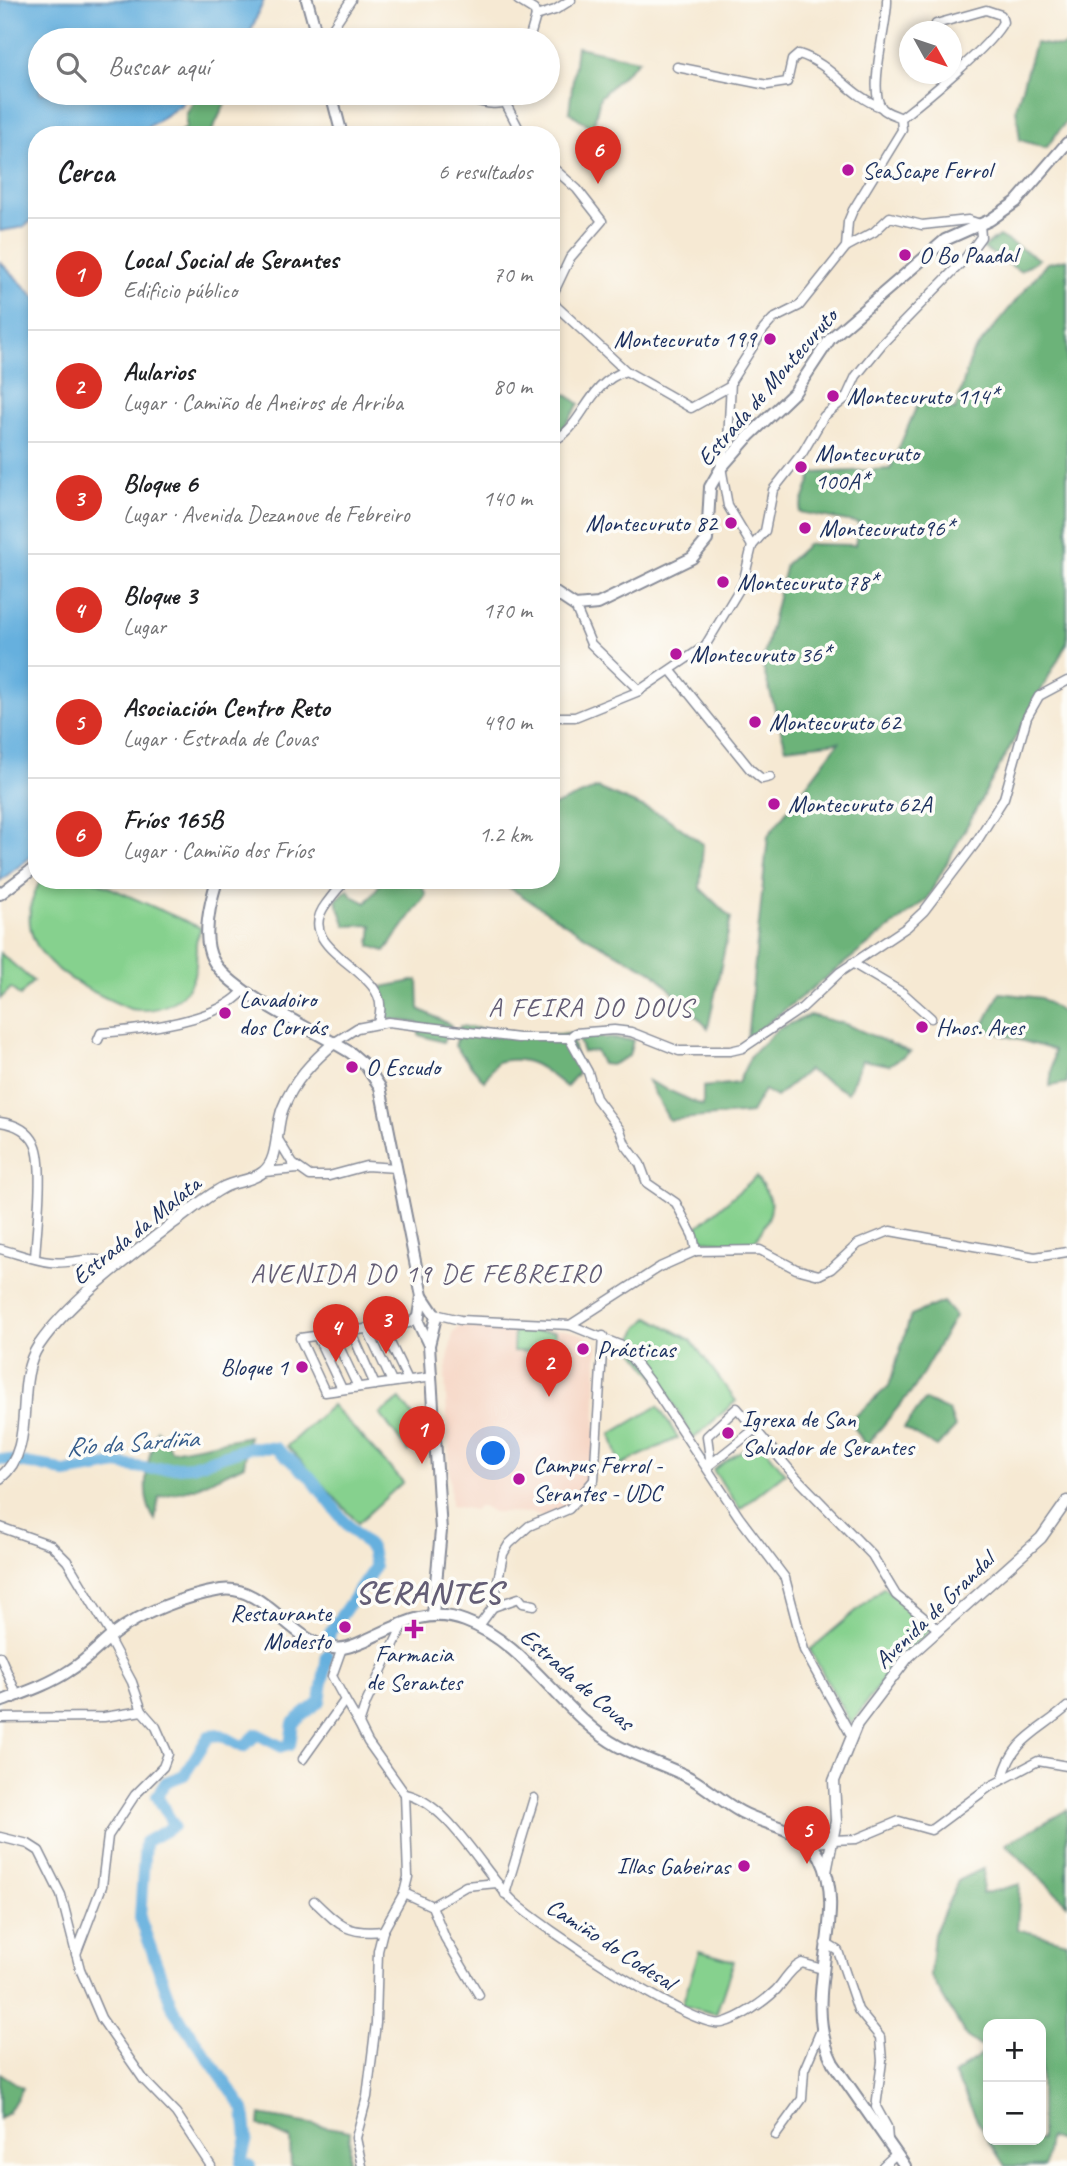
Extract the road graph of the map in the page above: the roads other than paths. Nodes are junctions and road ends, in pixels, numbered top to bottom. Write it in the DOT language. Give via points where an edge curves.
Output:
graph roads {
  1 [pos="307,0"];
  2 [pos="351,0"];
  3 [pos="518,0"];
  4 [pos="571,0"];
  5 [pos="887,0"];
  6 [pos="536,16"];
  7 [pos="947,21"];
  8 [pos="313,28"];
  9 [pos="332,28"];
  10 [pos="532,28"];
  11 [pos="962,66"];
  12 [pos="677,68"];
  13 [pos="943,84"];
  14 [pos="334,105"];
  15 [pos="507,105"];
  16 [pos="881,107"];
  17 [pos="901,118"];
  18 [pos="340,126"];
  19 [pos="517,126"];
  20 [pos="1067,143"];
  21 [pos="560,174"];
  22 [pos="980,224"];
  23 [pos="846,247"];
  24 [pos="560,279"];
  25 [pos="560,310"];
  26 [pos="626,371"];
  27 [pos="729,387"];
  28 [pos="560,438"];
  29 [pos="721,468"];
  30 [pos="752,546"];
  31 [pos="560,596"];
  32 [pos="575,606"];
  33 [pos="671,671"];
  34 [pos="1067,681"];
  35 [pos="640,691"];
  36 [pos="560,717"];
  37 [pos="770,777"];
  38 [pos="28,873"];
  39 [pos="214,889"];
  40 [pos="339,889"];
  41 [pos="0,894"];
  42 [pos="852,963"];
  43 [pos="244,990"];
  44 [pos="931,1018"];
  45 [pos="378,1023"];
  46 [pos="569,1038"];
  47 [pos="99,1040"];
  48 [pos="335,1042"];
  49 [pos="0,1122"];
  50 [pos="275,1136"];
  51 [pos="396,1168"];
  52 [pos="298,1169"];
  53 [pos="264,1172"];
  54 [pos="0,1249"];
  55 [pos="696,1251"];
  56 [pos="1067,1252"];
  57 [pos="35,1258"];
  58 [pos="117,1266"];
  59 [pos="427,1320"];
  60 [pos="570,1325"];
  61 [pos="382,1326"];
  62 [pos="367,1328"];
  63 [pos="351,1331"];
  64 [pos="332,1334"];
  65 [pos="317,1336"];
  66 [pos="603,1336"];
  67 [pos="432,1377"];
  68 [pos="408,1380"];
  69 [pos="392,1382"];
  70 [pos="375,1385"];
  71 [pos="358,1387"];
  72 [pos="342,1389"];
  73 [pos="755,1429"];
  74 [pos="707,1467"];
  75 [pos="0,1478"];
  76 [pos="1067,1501"];
  77 [pos="0,1527"];
  78 [pos="534,1605"];
  79 [pos="494,1607"];
  80 [pos="433,1614"];
  81 [pos="404,1623"];
  82 [pos="479,1626"];
  83 [pos="938,1629"];
  84 [pos="110,1637"];
  85 [pos="342,1648"];
  86 [pos="0,1656"];
  87 [pos="17,1695"];
  88 [pos="345,1700"];
  89 [pos="0,1702"];
  90 [pos="1067,1706"];
  91 [pos="142,1711"];
  92 [pos="0,1718"];
  93 [pos="359,1724"];
  94 [pos="851,1735"];
  95 [pos="303,1759"];
  96 [pos="1067,1766"];
  97 [pos="1003,1779"];
  98 [pos="405,1794"];
  99 [pos="534,1798"];
  100 [pos="0,1837"];
  101 [pos="832,1840"];
  102 [pos="815,1850"];
  103 [pos="826,1873"];
  104 [pos="497,1883"];
  105 [pos="404,1893"];
  106 [pos="506,1894"];
  107 [pos="314,1901"];
  108 [pos="432,1906"];
  109 [pos="383,1931"];
  110 [pos="825,1943"];
  111 [pos="76,1954"];
  112 [pos="822,1969"];
  113 [pos="479,1995"];
  114 [pos="821,2030"];
  115 [pos="776,2135"];
  116 [pos="889,2143"];
  117 [pos="896,2154"];
  118 [pos="211,2166"];
  119 [pos="362,2166"];
  120 [pos="883,2166"];
  121 [pos="905,2166"];
  1 -- 8 [label="main road"];
  2 -- 9 [label="street"];
  3 -- 6 [label="street"];
  4 -- 6 [label="street"];
  5 -- 16 [label="street" via="877,61"];
  6 -- 10 [label="street"];
  7 -- 11 [label="street" via="986,10 1001,15 1003,22 993,37"];
  12 -- 16 [label="street" via="766,85 787,82 792,60 799,54 831,71 864,101"];
  13 -- 17 [label="street"];
  14 -- 18 [label="main road"];
  15 -- 19 [label="street"];
  16 -- 17 [label="street"];
  17 -- 23 [label="street" via="897,141 848,222"];
  20 -- 22 [label="main road, Estrada de Montecuruto" via="1016,202"];
  21 -- 24 [label="street" via="602,221 570,258"];
  22 -- 23 [label="street" via="968,220 922,225 890,217"];
  22 -- 29 [label="main road, Estrada de Montecuruto" via="938,246 838,331 795,392"];
  22 -- 30 [label="street" via="981,237 964,260 882,344 841,404 824,416 773,490 765,531"];
  23 -- 27 [label="street" via="799,306 764,329"];
  25 -- 26 [label="street"];
  26 -- 27 [label="street" via="691,408"];
  26 -- 28 [label="street" via="596,389"];
  27 -- 29 [label="street" via="728,443"];
  29 -- 30 [label="street" via="728,506"];
  29 -- 32 [label="main road, Estrada de Montecuruto" via="710,486 707,540 692,558 612,599"];
  30 -- 33 [label="street" via="743,583 714,633 705,646"];
  31 -- 32 [label="main road"];
  32 -- 35 [label="street" via="591,644"];
  33 -- 35 [label="street"];
  33 -- 37 [label="street" via="750,768 762,779"];
  34 -- 42 [label="street" via="1039,696 1027,717 1004,798 949,879 907,927"];
  35 -- 36 [label="street" via="575,717"];
  38 -- 41 [label="main road"];
  39 -- 43 [label="main road" via="209,948 222,973"];
  40 -- 45 [label="street" via="319,912 318,929 337,956 378,994"];
  42 -- 44 [label="street" via="903,993"];
  42 -- 46 [label="street" via="802,1009 743,1048 679,1051 614,1030 575,1033"];
  43 -- 47 [label="street" via="209,1012 153,1027 101,1032"];
  43 -- 48 [label="main road"];
  45 -- 46 [label="street" via="518,1038"];
  45 -- 48 [label="street" via="357,1028"];
  46 -- 55 [label="street" via="596,1098 620,1130 647,1183 676,1203"];
  48 -- 50 [label="street" via="300,1076"];
  48 -- 51 [label="main road" via="366,1066 380,1087"];
  49 -- 57 [label="street" via="23,1130 35,1145 39,1174"];
  50 -- 52 [label="street"];
  50 -- 53 [label="street" via="274,1154"];
  51 -- 52 [label="street" via="366,1166 329,1176 310,1176"];
  51 -- 59 [label="main road"];
  52 -- 53 [label="street"];
  53 -- 58 [label="street, Estrada da Malata" via="225,1186"];
  54 -- 57 [label="street"];
  55 -- 56 [label="street" via="760,1250 819,1275 858,1244 890,1231 1035,1257"];
  55 -- 60 [label="street" via="660,1267"];
  57 -- 58 [label="street" via="51,1263 108,1261"];
  58 -- 75 [label="street, Estrada da Malata" via="34,1354 17,1457"];
  59 -- 60 [label="street"];
  59 -- 61 [label="street"];
  59 -- 67 [label="main road"];
  60 -- 66 [label="street"];
  61 -- 62 [label="street"];
  61 -- 68 [label="street"];
  62 -- 63 [label="street"];
  62 -- 69 [label="street"];
  63 -- 64 [label="street"];
  63 -- 70 [label="street"];
  64 -- 65 [label="street"];
  64 -- 71 [label="street"];
  65 -- 72 [label="street"];
  65 -- 72 [label="street" via="300,1338 325,1392"];
  66 -- 74 [label="street" via="622,1346"];
  66 -- 79 [label="street" via="594,1480 569,1509 529,1526 509,1544 503,1554"];
  67 -- 68 [label="street"];
  67 -- 80 [label="main road" via="441,1531"];
  68 -- 69 [label="street"];
  69 -- 70 [label="street"];
  70 -- 71 [label="street"];
  71 -- 72 [label="street"];
  73 -- 74 [label="street"];
  73 -- 74 [label="street" via="737,1408 707,1436"];
  73 -- 83 [label="street" via="872,1555 896,1595"];
  74 -- 94 [label="street" via="785,1578 804,1650"];
  76 -- 83 [label="street, Avenida de Grandal" via="1041,1538"];
  77 -- 84 [label="street" via="51,1545 67,1561"];
  78 -- 79 [label="street" via="519,1598"];
  79 -- 82 [label="street"];
  80 -- 81 [label="main road"];
  80 -- 82 [label="main road, Estrada de Covas"];
  81 -- 85 [label="main road"];
  81 -- 93 [label="street"];
  82 -- 102 [label="main road, Estrada de Covas" via="608,1740 691,1779 742,1813"];
  83 -- 94 [label="street, Avenida de Grandal" via="908,1657"];
  84 -- 85 [label="main road" via="181,1601 225,1590 254,1598 312,1641"];
  84 -- 87 [label="main road" via="66,1674"];
  84 -- 91 [label="street"];
  85 -- 88 [label="street" via="332,1676"];
  86 -- 87 [label="street"];
  87 -- 89 [label="main road"];
  88 -- 93 [label="street"];
  88 -- 95 [label="street"];
  90 -- 97 [label="street" via="1019,1743"];
  91 -- 92 [label="street" via="104,1717"];
  91 -- 111 [label="street" via="156,1727 168,1754 163,1767 135,1795 108,1836 102,1886"];
  93 -- 98 [label="street"];
  94 -- 101 [label="street, Avenida de Grandal" via="834,1781"];
  96 -- 97 [label="street" via="1038,1761"];
  97 -- 101 [label="street" via="931,1830 899,1821 856,1839"];
  98 -- 104 [label="street, Camiño do Codesal" via="417,1796 465,1839"];
  98 -- 105 [label="street" via="408,1877"];
  99 -- 106 [label="street"];
  100 -- 111 [label="street" via="39,1851 61,1895"];
  101 -- 102 [label="street"];
  101 -- 102 [label="street"];
  101 -- 103 [label="street, Avenida de Grandal"];
  102 -- 103 [label="main road"];
  103 -- 110 [label="main road" via="830,1897"];
  104 -- 106 [label="street, Camiño do Codesal"];
  104 -- 108 [label="street" via="466,1885"];
  105 -- 108 [label="street"];
  105 -- 109 [label="street"];
  106 -- 112 [label="street, Camiño do Codesal" via="547,1930 663,2002 715,2024 769,1996 797,1965 807,1963"];
  107 -- 109 [label="street" via="338,1925 367,1933"];
  108 -- 113 [label="street"];
  109 -- 119 [label="street" via="367,2097 356,2138"];
  110 -- 112 [label="main road"];
  110 -- 116 [label="street" via="838,1951 858,2010 880,2037 876,2107 887,2127"];
  111 -- 118 [label="street" via="102,2018 123,2052 176,2113"];
  112 -- 114 [label="main road"];
  114 -- 115 [label="street" via="804,2070 802,2099"];
  114 -- 116 [label="main road" via="833,2063"];
  116 -- 117 [label="main road"];
  117 -- 120 [label="street"];
  117 -- 121 [label="main road"];
}
